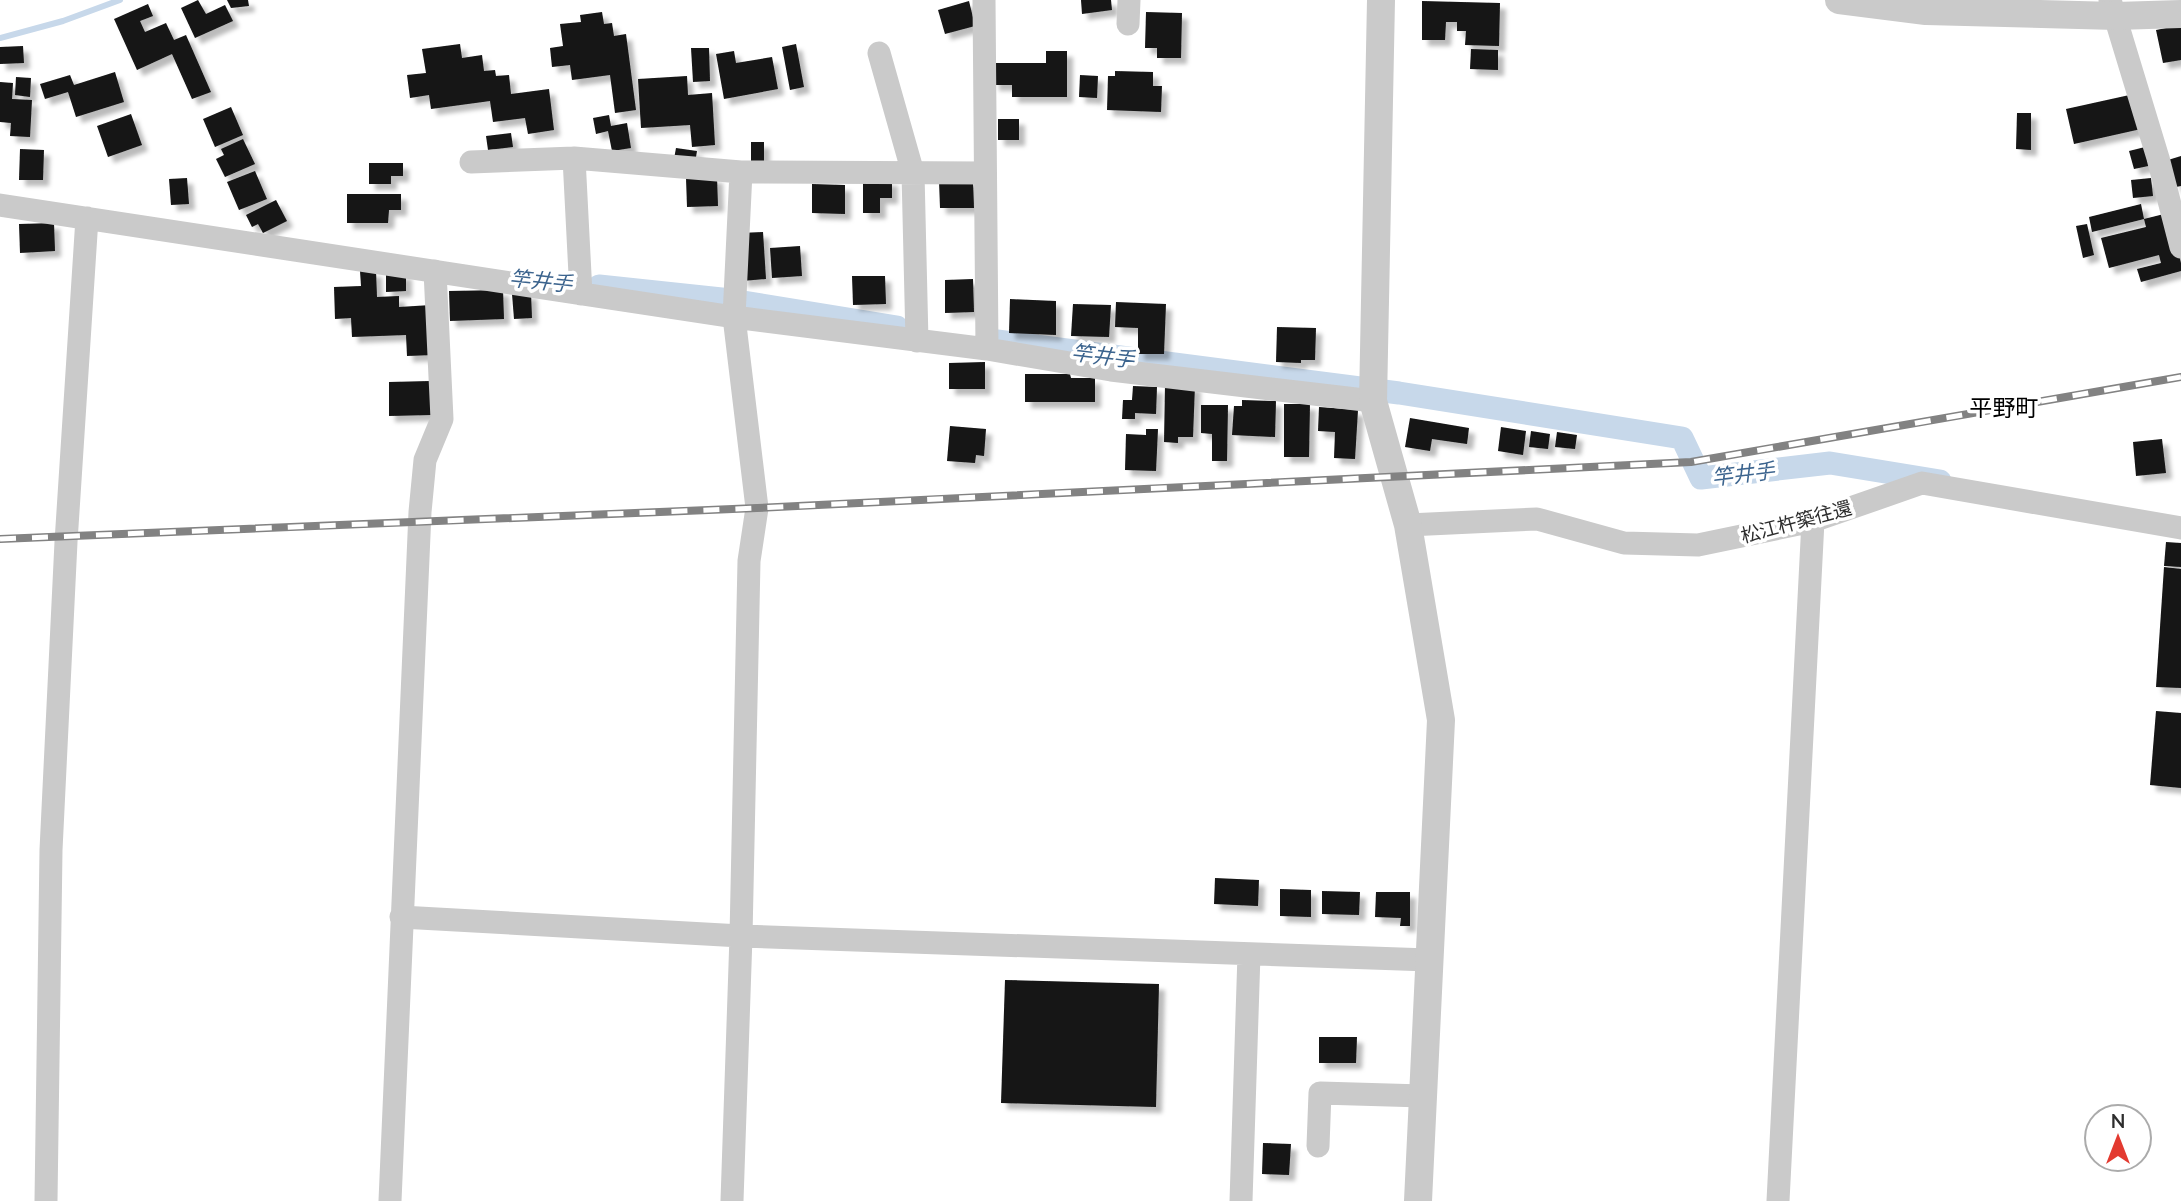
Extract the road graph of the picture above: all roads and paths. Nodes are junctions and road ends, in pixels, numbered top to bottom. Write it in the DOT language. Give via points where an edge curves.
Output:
graph roads {
  1 [pos="984,0"];
  2 [pos="1129,0"];
  3 [pos="1381,0"];
  4 [pos="1839,0"];
  5 [pos="2113,8"];
  6 [pos="2181,14"];
  7 [pos="1128,24"];
  8 [pos="879,53"];
  9 [pos="574,158"];
  10 [pos="471,162"];
  11 [pos="741,172"];
  12 [pos="913,173"];
  13 [pos="985,173"];
  14 [pos="0,205"];
  15 [pos="87,218"];
  16 [pos="2181,247"];
  17 [pos="435,271"];
  18 [pos="581,294"];
  19 [pos="734,317"];
  20 [pos="918,341"];
  21 [pos="987,349"];
  22 [pos="1373,401"];
  23 [pos="1813,521"];
  24 [pos="1408,525"];
  25 [pos="2181,528"];
  26 [pos="401,917"];
  27 [pos="741,936"];
  28 [pos="1249,954"];
  29 [pos="1429,960"];
  30 [pos="1423,1096"];
  31 [pos="1318,1146"];
  32 [pos="46,1201"];
  33 [pos="390,1201"];
  34 [pos="732,1201"];
  35 [pos="1241,1201"];
  36 [pos="1418,1201"];
  37 [pos="1778,1201"];
  1 -- 13 [label="street"];
  2 -- 7 [label="street"];
  3 -- 22 [label="street"];
  4 -- 5 [label="street" via="1926,11"];
  5 -- 6 [label="street"];
  5 -- 16 [label="street"];
  8 -- 12 [label="street"];
  9 -- 10 [label="street"];
  9 -- 11 [label="street"];
  9 -- 18 [label="street"];
  11 -- 12 [label="street"];
  11 -- 19 [label="street"];
  12 -- 13 [label="street"];
  12 -- 20 [label="street"];
  13 -- 21 [label="street"];
  14 -- 15 [label="street"];
  15 -- 17 [label="street"];
  15 -- 32 [label="street" via="52,837"];
  17 -- 18 [label="street"];
  17 -- 26 [label="street" via="442,419 425,460 420,512"];
  18 -- 19 [label="street"];
  19 -- 20 [label="street"];
  19 -- 27 [label="street" via="757,508 749,561"];
  20 -- 21 [label="street"];
  21 -- 22 [label="street" via="1111,370"];
  22 -- 24 [label="street"];
  23 -- 24 [label="street, 松江杵築往還" via="1698,545 1624,543 1537,519"];
  23 -- 25 [label="street, 松江杵築往還" via="1922,482"];
  23 -- 37 [label="street"];
  24 -- 29 [label="street" via="1441,720"];
  26 -- 27 [label="street"];
  26 -- 33 [label="street"];
  27 -- 28 [label="street"];
  27 -- 34 [label="street"];
  28 -- 29 [label="street"];
  28 -- 35 [label="street"];
  29 -- 30 [label="street"];
  30 -- 31 [label="street" via="1320,1093"];
  30 -- 36 [label="street"];
}
